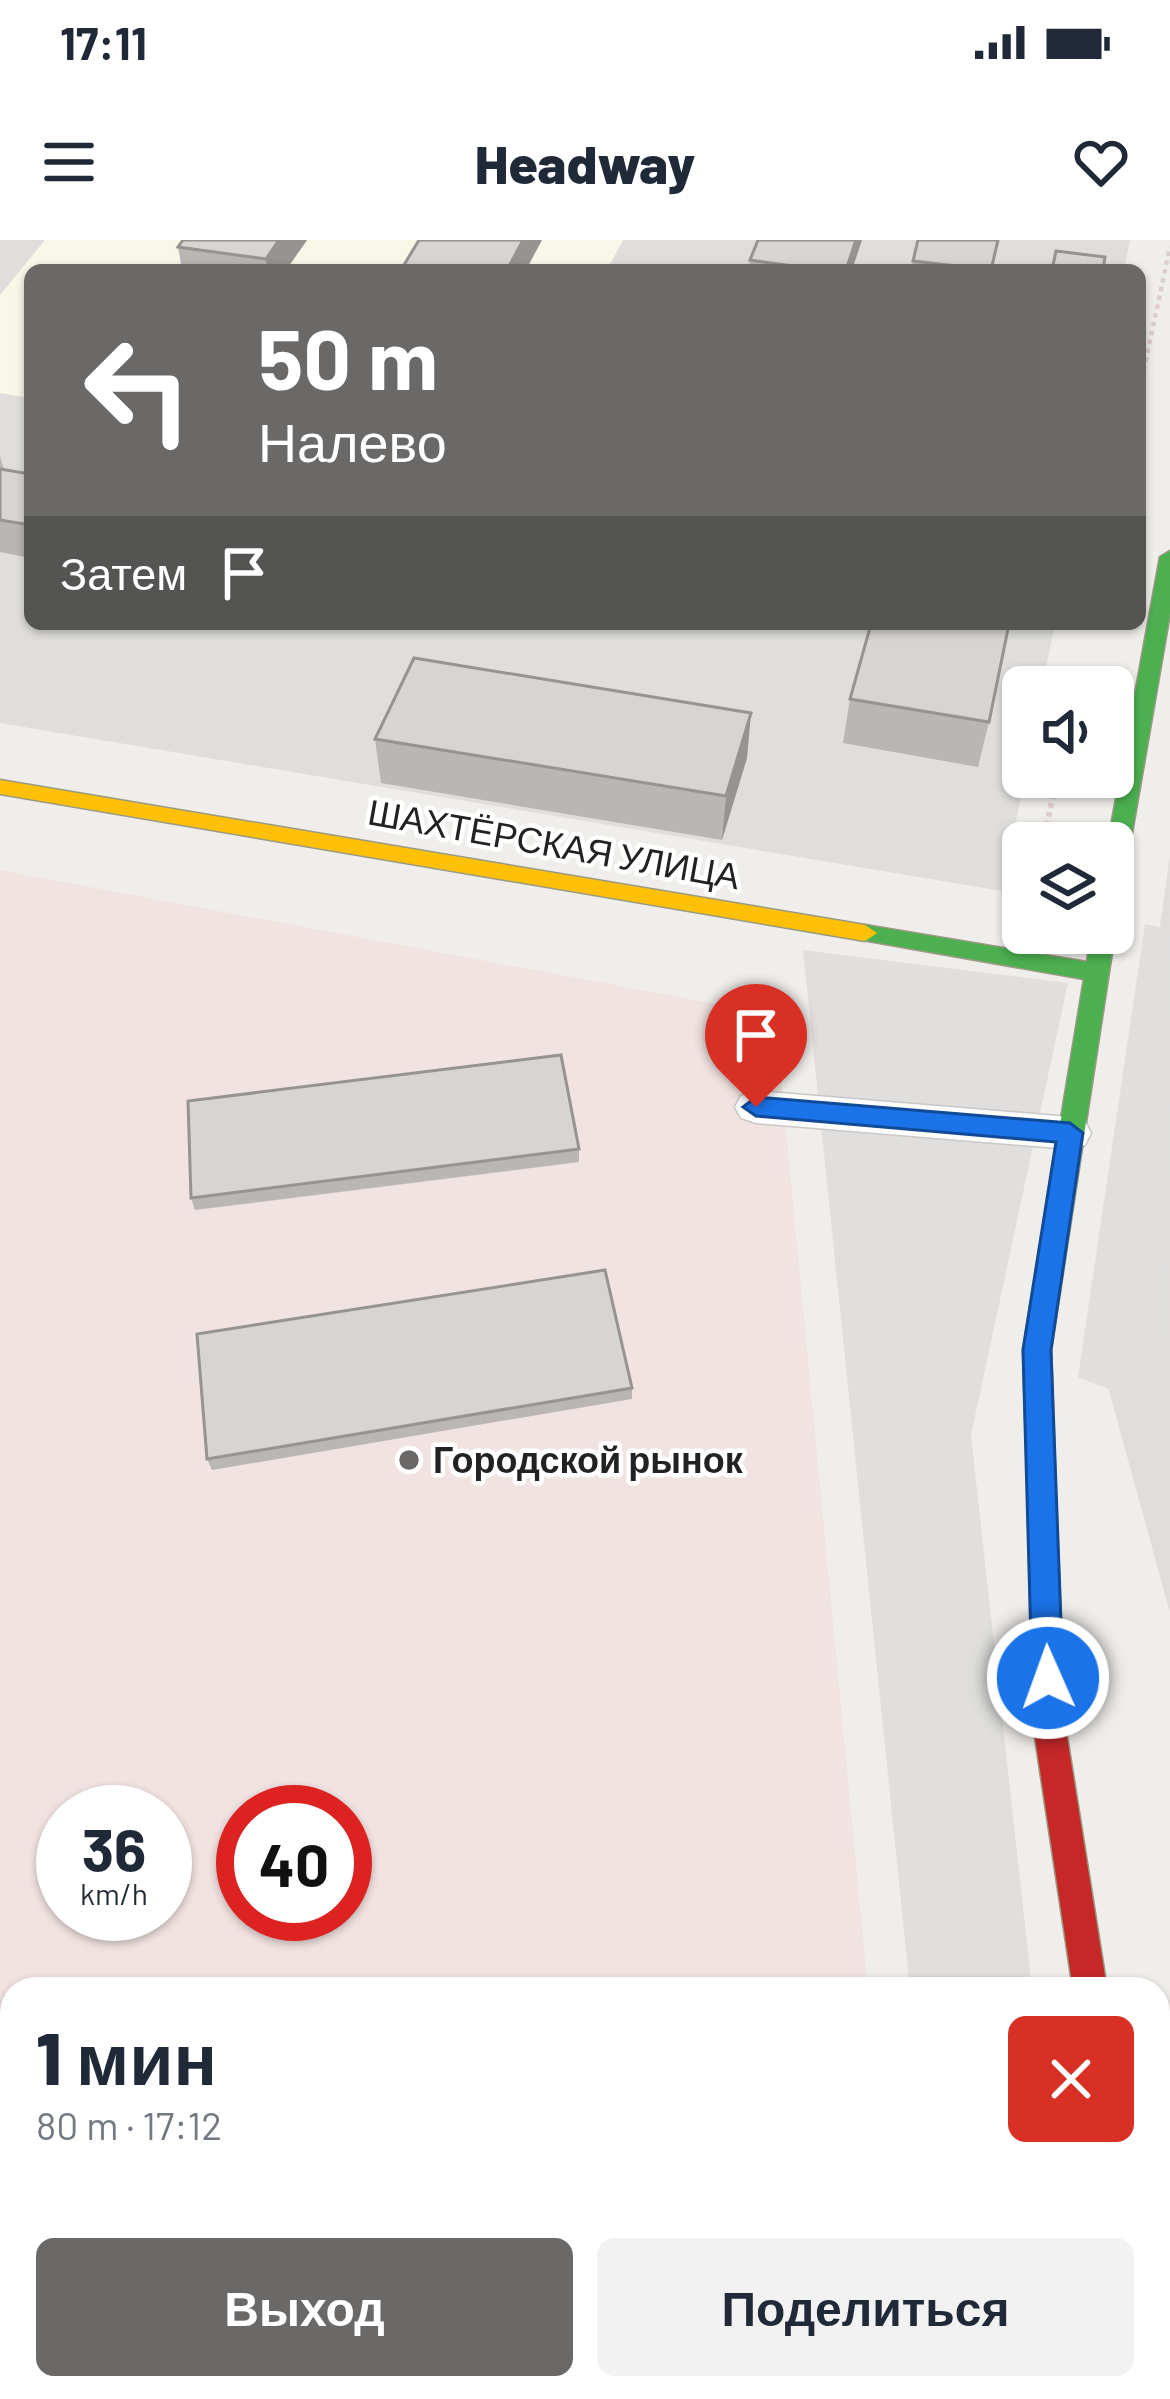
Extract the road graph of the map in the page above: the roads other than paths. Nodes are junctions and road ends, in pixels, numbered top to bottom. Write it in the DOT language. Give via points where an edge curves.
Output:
graph roads {
  1 [pos="1170,556"];
  2 [pos="0,787"];
  3 [pos="1123,822"];
  4 [pos="1099,954"];
  5 [pos="1096,972"];
  6 [pos="756,1107"];
  7 [pos="1070,1133"];
  8 [pos="1088,1977"];
  1 -- 3 [label="street"];
  2 -- 5 [label="street, ШАХТЁРСКАЯ УЛИЦА"];
  4 -- 5 [label="street"];
  5 -- 7 [label="street"];
  6 -- 7 [label="lane"];
  7 -- 8 [label="street" via="1037,1350 1049,1724"];
}
